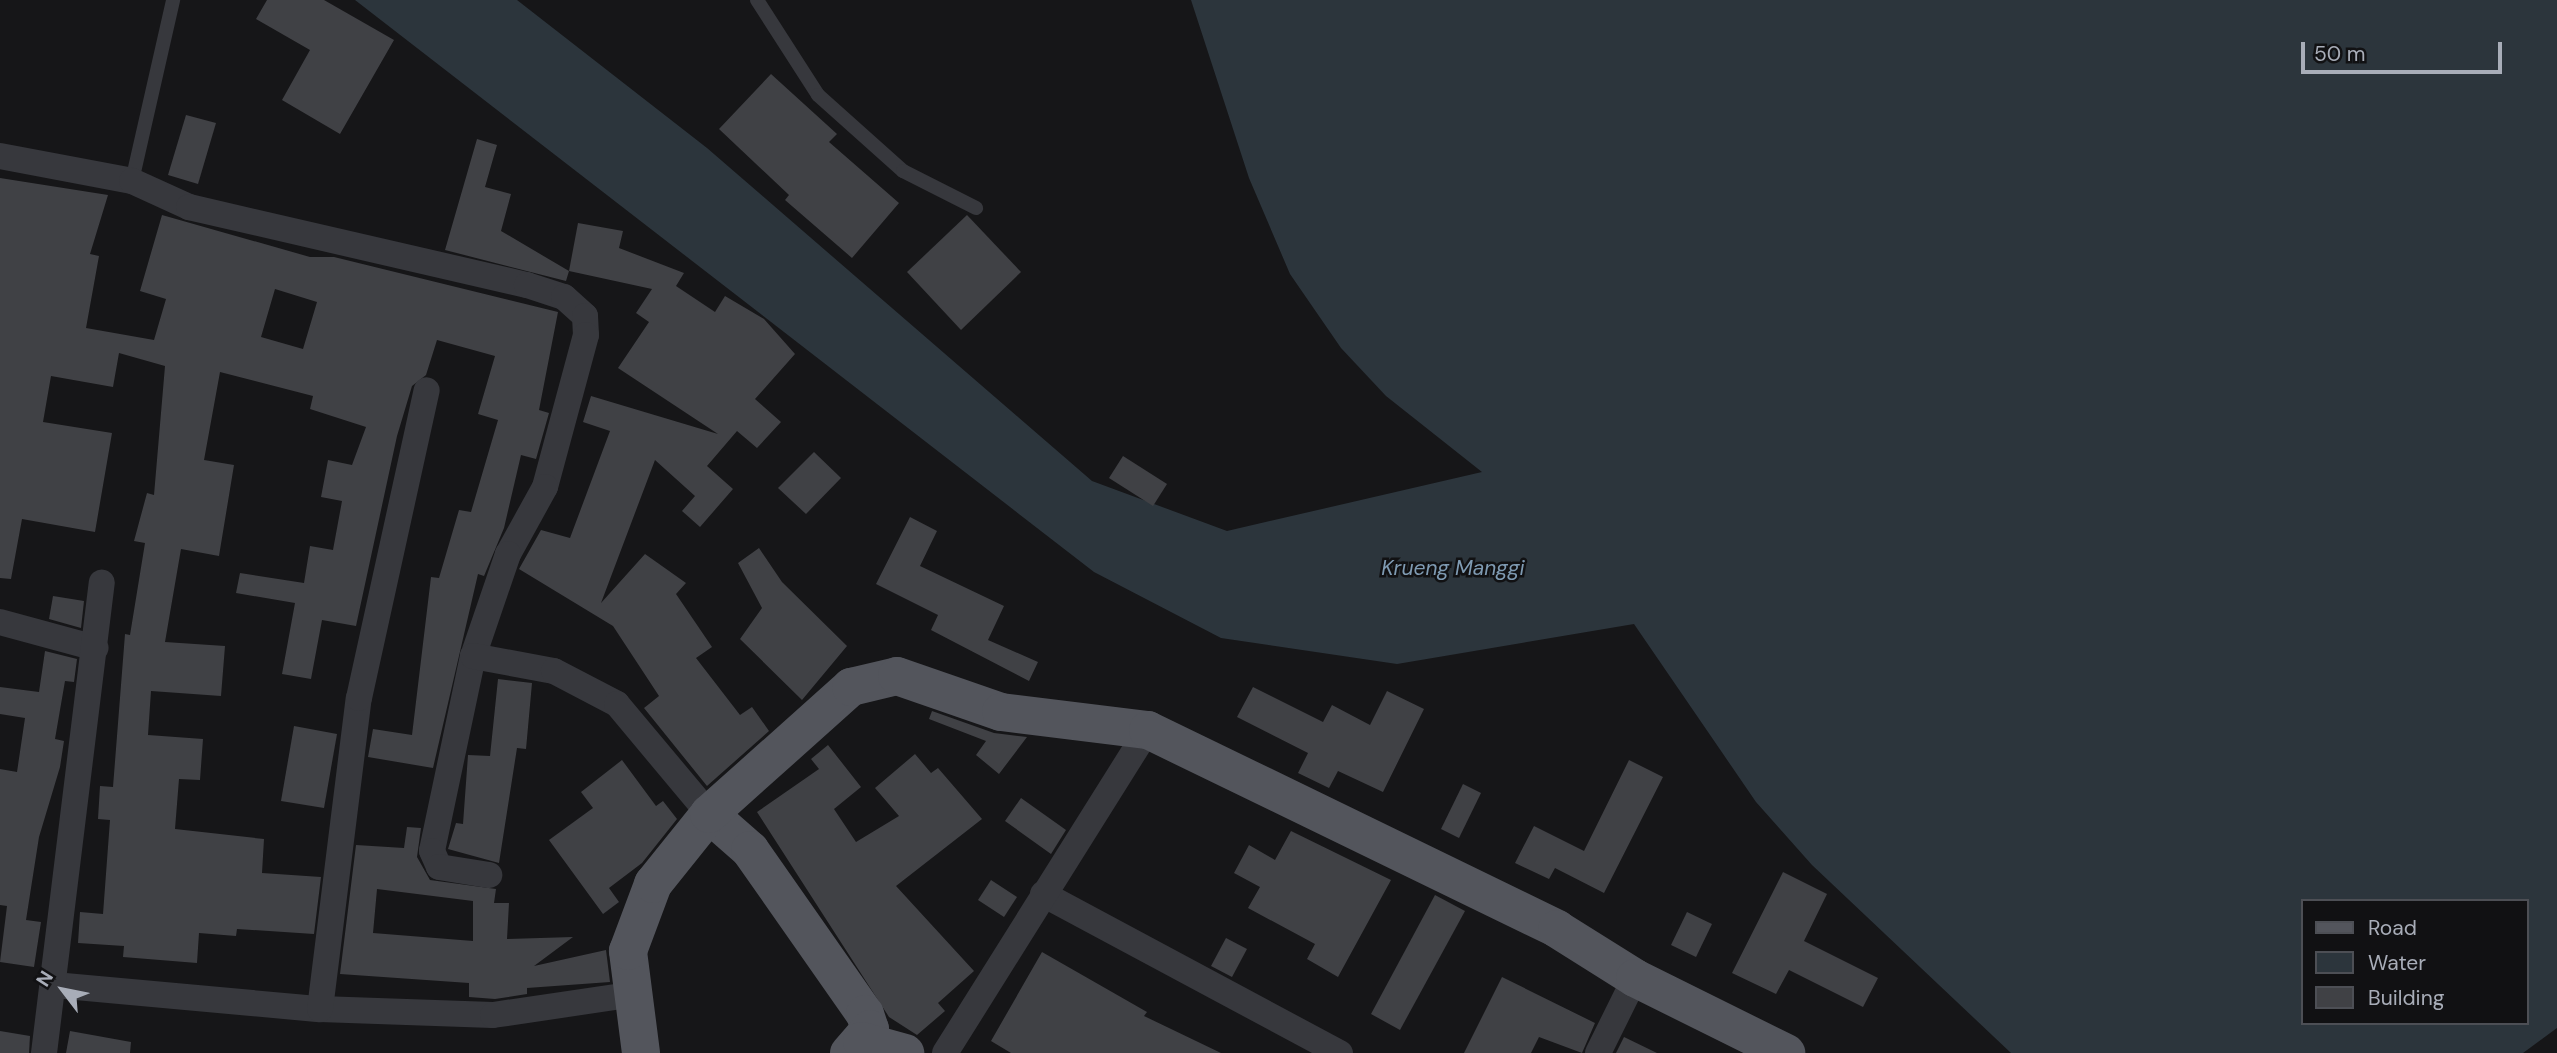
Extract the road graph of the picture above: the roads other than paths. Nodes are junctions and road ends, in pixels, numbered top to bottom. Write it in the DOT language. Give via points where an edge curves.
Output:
graph roads {
  1 [pos="173,0"];
  2 [pos="757,0"];
  3 [pos="0,156"];
  4 [pos="132,181"];
  5 [pos="976,208"];
  6 [pos="427,390"];
  7 [pos="102,583"];
  8 [pos="0,622"];
  9 [pos="96,648"];
  10 [pos="473,656"];
  11 [pos="1149,730"];
  12 [pos="709,814"];
  13 [pos="489,875"];
  14 [pos="1043,894"];
  15 [pos="1635,978"];
  16 [pos="54,985"];
  17 [pos="629,995"];
  18 [pos="320,1009"];
  19 [pos="855,1047"];
  20 [pos="44,1053"];
  21 [pos="641,1053"];
  22 [pos="905,1053"];
  23 [pos="945,1053"];
  24 [pos="1340,1053"];
  25 [pos="1598,1053"];
  26 [pos="1786,1053"];
  1 -- 4 [label="lane"];
  2 -- 5 [label="lane" via="818,95 903,171"];
  3 -- 4 [label="street"];
  4 -- 10 [label="street" via="189,207 527,285 564,297 582,311 586,335 545,487 508,554"];
  6 -- 18 [label="street" via="359,698"];
  7 -- 9 [label="street"];
  8 -- 9 [label="street"];
  9 -- 16 [label="street"];
  10 -- 12 [label="street" via="554,671 617,704"];
  10 -- 13 [label="street" via="432,860 443,869"];
  11 -- 12 [label="main road" via="1002,712 909,677 868,679 851,687"];
  11 -- 14 [label="street"];
  11 -- 15 [label="main road" via="1557,929"];
  12 -- 17 [label="main road" via="639,906 628,951"];
  12 -- 19 [label="main road" via="750,850 865,1014 870,1029"];
  14 -- 23 [label="street"];
  14 -- 24 [label="street"];
  15 -- 25 [label="street"];
  15 -- 26 [label="main road"];
  16 -- 18 [label="street"];
  16 -- 20 [label="street"];
  17 -- 18 [label="street" via="493,1015"];
  17 -- 21 [label="main road"];
  19 -- 22 [label="main road"];
}
